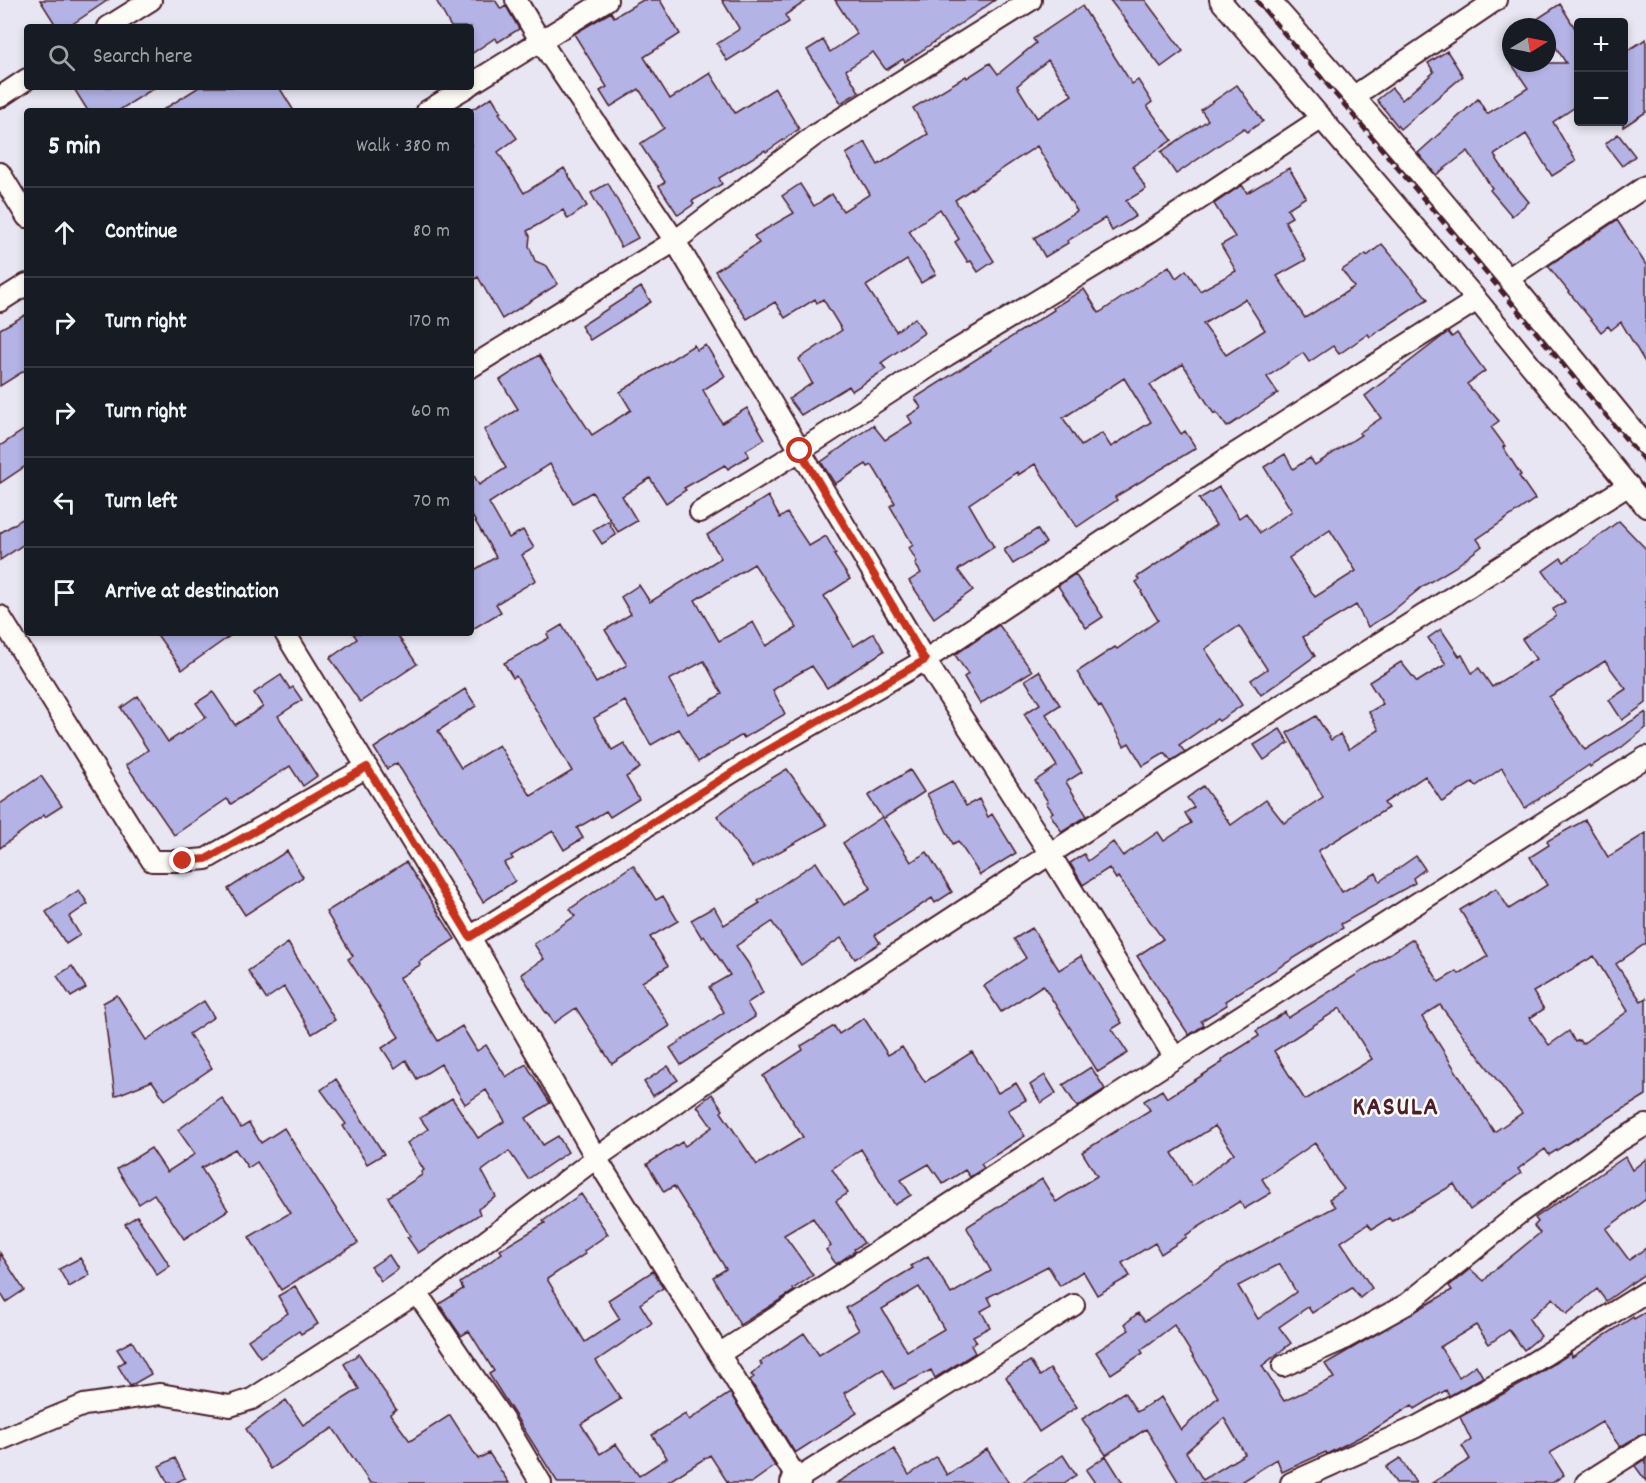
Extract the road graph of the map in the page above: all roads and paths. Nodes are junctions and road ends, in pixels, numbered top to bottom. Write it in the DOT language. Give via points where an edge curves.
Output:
graph roads {
  1 [pos="151,0"];
  2 [pos="516,0"];
  3 [pos="607,0"];
  4 [pos="1031,0"];
  5 [pos="1220,0"];
  6 [pos="1269,0"];
  7 [pos="1496,0"];
  8 [pos="113,24"];
  9 [pos="541,42"];
  10 [pos="24,81"];
  11 [pos="474,82"];
  12 [pos="461,90"];
  13 [pos="1354,96"];
  14 [pos="0,97"];
  15 [pos="432,108"];
  16 [pos="1322,118"];
  17 [pos="0,173"];
  18 [pos="1646,186"];
  19 [pos="24,212"];
  20 [pos="675,241"];
  21 [pos="1509,278"];
  22 [pos="24,286"];
  23 [pos="1477,300"];
  24 [pos="0,301"];
  25 [pos="474,365"];
  26 [pos="1646,446"];
  27 [pos="800,451"];
  28 [pos="1629,485"];
  29 [pos="1646,507"];
  30 [pos="700,512"];
  31 [pos="0,616"];
  32 [pos="287,636"];
  33 [pos="925,660"];
  34 [pos="1646,757"];
  35 [pos="367,767"];
  36 [pos="1050,854"];
  37 [pos="470,937"];
  38 [pos="1175,1058"];
  39 [pos="1646,1125"];
  40 [pos="596,1158"];
  41 [pos="1646,1292"];
  42 [pos="417,1293"];
  43 [pos="1074,1305"];
  44 [pos="719,1354"];
  45 [pos="1284,1366"];
  46 [pos="0,1440"];
  47 [pos="1646,1445"];
  48 [pos="796,1481"];
  49 [pos="541,1483"];
  50 [pos="1291,1483"];
  51 [pos="1586,1483"];
  1 -- 8 [label="street"];
  2 -- 9 [label="street"];
  3 -- 9 [label="street"];
  4 -- 20 [label="street" via="815,135"];
  5 -- 16 [label="street"];
  6 -- 13 [label="street"];
  7 -- 13 [label="street"];
  9 -- 11 [label="street"];
  9 -- 20 [label="street"];
  10 -- 14 [label="street"];
  12 -- 15 [label="street"];
  13 -- 21 [label="street"];
  16 -- 23 [label="street"];
  16 -- 27 [label="street" via="1139,239 946,356"];
  17 -- 19 [label="street"];
  18 -- 21 [label="street"];
  20 -- 25 [label="street"];
  20 -- 27 [label="street"];
  21 -- 26 [label="street"];
  22 -- 24 [label="street"];
  23 -- 28 [label="street"];
  23 -- 33 [label="street" via="1225,460"];
  27 -- 30 [label="street"];
  27 -- 33 [label="street"];
  28 -- 29 [label="street"];
  28 -- 36 [label="street"];
  31 -- 35 [label="street" via="152,861 206,859"];
  32 -- 35 [label="street"];
  33 -- 36 [label="street"];
  33 -- 37 [label="street" via="763,753"];
  34 -- 38 [label="street"];
  35 -- 37 [label="street"];
  36 -- 38 [label="street"];
  36 -- 40 [label="street" via="785,1027"];
  37 -- 40 [label="street"];
  38 -- 44 [label="street"];
  39 -- 45 [label="street" via="1521,1212 1407,1304"];
  40 -- 42 [label="street"];
  40 -- 44 [label="street"];
  41 -- 50 [label="street" via="1521,1370 1416,1426"];
  42 -- 46 [label="street" via="252,1399 230,1406 160,1394 84,1405"];
  42 -- 49 [label="street"];
  43 -- 48 [label="street"];
  44 -- 48 [label="street"];
  47 -- 51 [label="street"];
}
